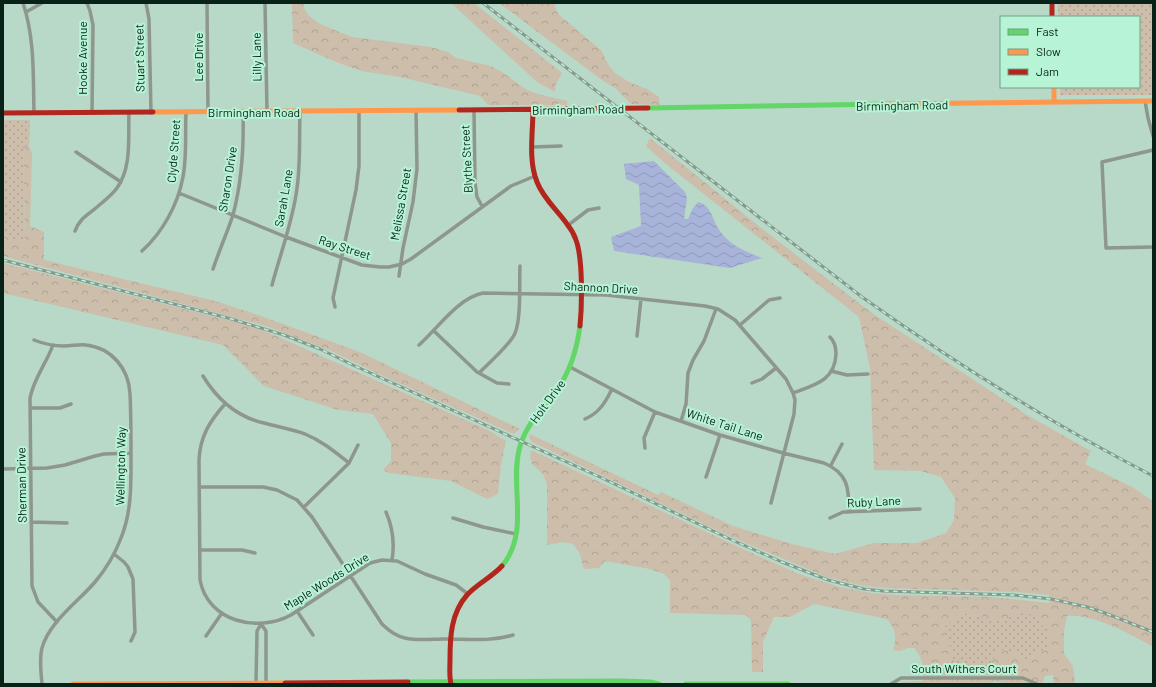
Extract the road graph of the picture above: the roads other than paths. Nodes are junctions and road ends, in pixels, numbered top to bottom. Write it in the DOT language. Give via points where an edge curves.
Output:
graph roads {
  1 [pos="23,3"];
  2 [pos="42,3"];
  3 [pos="88,3"];
  4 [pos="146,3"];
  5 [pos="207,3"];
  6 [pos="265,3"];
  7 [pos="1052,3"];
  8 [pos="26,12"];
  9 [pos="1052,16"];
  10 [pos="1054,88"];
  11 [pos="1145,101"];
  12 [pos="1153,101"];
  13 [pos="1054,102"];
  14 [pos="533,109"];
  15 [pos="416,110"];
  16 [pos="474,110"];
  17 [pos="359,111"];
  18 [pos="208,112"];
  19 [pos="243,112"];
  20 [pos="267,112"];
  21 [pos="300,112"];
  22 [pos="3,113"];
  23 [pos="34,113"];
  24 [pos="128,113"];
  25 [pos="151,113"];
  26 [pos="186,113"];
  27 [pos="92,114"];
  28 [pos="1153,136"];
  29 [pos="561,146"];
  30 [pos="533,147"];
  31 [pos="1153,150"];
  32 [pos="76,152"];
  33 [pos="535,176"];
  34 [pos="121,182"];
  35 [pos="179,194"];
  36 [pos="482,206"];
  37 [pos="599,208"];
  38 [pos="232,215"];
  39 [pos="567,226"];
  40 [pos="75,231"];
  41 [pos="286,237"];
  42 [pos="1153,247"];
  43 [pos="142,251"];
  44 [pos="342,258"];
  45 [pos="402,264"];
  46 [pos="520,266"];
  47 [pos="213,269"];
  48 [pos="399,276"];
  49 [pos="272,285"];
  50 [pos="519,294"];
  51 [pos="580,294"];
  52 [pos="780,298"];
  53 [pos="641,299"];
  54 [pos="335,307"];
  55 [pos="716,309"];
  56 [pos="740,325"];
  57 [pos="434,331"];
  58 [pos="637,336"];
  59 [pos="830,337"];
  60 [pos="34,340"];
  61 [pos="53,345"];
  62 [pos="419,345"];
  63 [pos="570,367"];
  64 [pos="776,368"];
  65 [pos="831,371"];
  66 [pos="479,373"];
  67 [pos="868,374"];
  68 [pos="203,376"];
  69 [pos="752,383"];
  70 [pos="509,384"];
  71 [pos="612,389"];
  72 [pos="793,393"];
  73 [pos="71,404"];
  74 [pos="225,404"];
  75 [pos="30,408"];
  76 [pos="655,412"];
  77 [pos="585,419"];
  78 [pos="681,421"];
  79 [pos="720,435"];
  80 [pos="842,444"];
  81 [pos="358,445"];
  82 [pos="645,448"];
  83 [pos="131,453"];
  84 [pos="783,453"];
  85 [pos="349,463"];
  86 [pos="831,466"];
  87 [pos="3,469"];
  88 [pos="31,469"];
  89 [pos="706,477"];
  90 [pos="199,487"];
  91 [pos="771,503"];
  92 [pos="304,507"];
  93 [pos="920,509"];
  94 [pos="386,512"];
  95 [pos="849,512"];
  96 [pos="453,518"];
  97 [pos="830,518"];
  98 [pos="32,522"];
  99 [pos="67,523"];
  100 [pos="516,534"];
  101 [pos="200,550"];
  102 [pos="255,553"];
  103 [pos="114,554"];
  104 [pos="392,560"];
  105 [pos="351,576"];
  106 [pos="468,594"];
  107 [pos="297,611"];
  108 [pos="222,612"];
  109 [pos="57,622"];
  110 [pos="261,624"];
  111 [pos="313,635"];
  112 [pos="513,635"];
  113 [pos="206,636"];
  114 [pos="450,639"];
  115 [pos="131,641"];
  116 [pos="257,683"];
  117 [pos="266,683"];
  118 [pos="554,683"];
  119 [pos="42,684"];
  120 [pos="73,684"];
  121 [pos="450,684"];
  122 [pos="659,684"];
  123 [pos="686,684"];
  124 [pos="735,684"];
  125 [pos="743,684"];
  126 [pos="788,684"];
  127 [pos="891,684"];
  128 [pos="1038,684"];
  1 -- 8 [label="street"];
  2 -- 8 [label="street"];
  3 -- 27 [label="street, Hooke Avenue" via="93,25"];
  4 -- 25 [label="street, Stuart Street" via="149,19"];
  5 -- 18 [label="street, Lee Drive"];
  6 -- 20 [label="street, Lilly Lane"];
  7 -- 9 [label="street"];
  8 -- 23 [label="street" via="33,50"];
  10 -- 13 [label="street"];
  11 -- 12 [label="street, Birmingham Road"];
  11 -- 13 [label="street, Birmingham Road"];
  11 -- 28 [label="street"];
  13 -- 14 [label="street, Birmingham Road"];
  14 -- 16 [label="street, Birmingham Road"];
  14 -- 30 [label="street, Holt Drive"];
  15 -- 16 [label="street, Birmingham Road"];
  15 -- 17 [label="street, Birmingham Road"];
  15 -- 45 [label="street, Melissa Street" via="417,169"];
  16 -- 36 [label="street, Blythe Street" via="474,183"];
  17 -- 21 [label="street, Birmingham Road"];
  17 -- 44 [label="street" via="359,166"];
  18 -- 19 [label="street, Birmingham Road"];
  18 -- 26 [label="street, Birmingham Road"];
  19 -- 20 [label="street, Birmingham Road"];
  19 -- 38 [label="street, Sharon Drive" via="240,180"];
  20 -- 21 [label="street, Birmingham Road"];
  21 -- 41 [label="street, Sarah Lane" via="298,179"];
  22 -- 23 [label="street, Birmingham Road"];
  23 -- 27 [label="street, Birmingham Road"];
  24 -- 25 [label="street, Birmingham Road"];
  24 -- 27 [label="street, Birmingham Road"];
  24 -- 34 [label="street" via="127,162"];
  25 -- 26 [label="street, Birmingham Road"];
  26 -- 35 [label="street, Clyde Street" via="184,169"];
  29 -- 30 [label="street"];
  30 -- 33 [label="street, Holt Drive"];
  31 -- 42 [label="street" via="1102,162 1106,248"];
  32 -- 34 [label="street"];
  33 -- 36 [label="street, Ray Street" via="511,186"];
  33 -- 39 [label="street, Holt Drive" via="544,195"];
  34 -- 40 [label="street" via="111,196 79,221"];
  35 -- 38 [label="street, Ray Street"];
  35 -- 43 [label="street, Clyde Street" via="160,232"];
  36 -- 45 [label="street, Ray Street"];
  37 -- 39 [label="street" via="588,210"];
  38 -- 41 [label="street, Ray Street"];
  38 -- 47 [label="street, Sharon Drive"];
  39 -- 51 [label="street, Holt Drive" via="576,239 580,257"];
  41 -- 44 [label="street, Ray Street"];
  41 -- 49 [label="street, Sarah Lane"];
  44 -- 45 [label="street, Ray Street" via="380,268"];
  44 -- 54 [label="street" via="333,298"];
  45 -- 48 [label="street, Melissa Street"];
  46 -- 50 [label="street"];
  50 -- 51 [label="street, Shannon Drive"];
  50 -- 57 [label="street, Shannon Drive" via="475,295 459,305"];
  50 -- 66 [label="street" via="516,332"];
  51 -- 53 [label="street, Shannon Drive"];
  51 -- 63 [label="street, Holt Drive" via="578,339"];
  52 -- 56 [label="street" via="769,300"];
  53 -- 55 [label="street, Shannon Drive"];
  53 -- 58 [label="street"];
  55 -- 56 [label="street, Shannon Drive"];
  55 -- 78 [label="street" via="688,373 686,404"];
  56 -- 64 [label="street, Shannon Drive"];
  57 -- 62 [label="street, Shannon Drive"];
  57 -- 66 [label="street"];
  59 -- 65 [label="street" via="836,347 835,364"];
  60 -- 61 [label="street, Wellington Way"];
  61 -- 75 [label="street, Sherman Drive" via="34,384"];
  61 -- 83 [label="street, Wellington Way" via="93,346 105,351 120,364 130,387"];
  63 -- 71 [label="street, White Tail Lane"];
  63 -- 100 [label="street, Holt Drive" via="558,388 532,419 522,442 517,464"];
  64 -- 69 [label="street"];
  64 -- 72 [label="street, Shannon Drive" via="786,379"];
  65 -- 67 [label="street" via="847,376"];
  65 -- 72 [label="street" via="819,383"];
  66 -- 70 [label="street" via="497,383"];
  68 -- 74 [label="street"];
  71 -- 76 [label="street, White Tail Lane"];
  71 -- 77 [label="street" via="601,408"];
  72 -- 84 [label="street, Shannon Drive" via="794,414"];
  73 -- 75 [label="street" via="60,408"];
  74 -- 85 [label="street" via="252,420 295,430 311,437"];
  74 -- 90 [label="street, Maple Woods Drive" via="210,422 203,437 199,452"];
  75 -- 88 [label="street, Sherman Drive"];
  76 -- 78 [label="street, White Tail Lane"];
  76 -- 82 [label="street" via="644,438"];
  78 -- 79 [label="street, White Tail Lane"];
  79 -- 84 [label="street, White Tail Lane"];
  79 -- 89 [label="street"];
  80 -- 86 [label="street"];
  81 -- 85 [label="street"];
  83 -- 88 [label="street" via="104,454 57,467"];
  83 -- 103 [label="street, Wellington Way" via="129,510"];
  84 -- 86 [label="street, White Tail Lane"];
  84 -- 91 [label="street, Shannon Drive"];
  85 -- 92 [label="street"];
  86 -- 95 [label="street, White Tail Lane" via="841,474 847,485"];
  87 -- 88 [label="street"];
  88 -- 98 [label="street, Sherman Drive"];
  90 -- 92 [label="street" via="270,488 291,496"];
  90 -- 101 [label="street, Maple Woods Drive"];
  92 -- 105 [label="street"];
  93 -- 95 [label="street, Ruby Lane"];
  94 -- 104 [label="street" via="394,539"];
  95 -- 97 [label="street, Ruby Lane"];
  96 -- 100 [label="street"];
  98 -- 99 [label="street"];
  98 -- 109 [label="street, Sherman Drive" via="33,592 38,602"];
  100 -- 106 [label="street, Holt Drive" via="512,549 504,563 492,576"];
  101 -- 102 [label="street" via="242,550"];
  101 -- 108 [label="street, Maple Woods Drive" via="200,580 212,604"];
  103 -- 109 [label="street, Wellington Way" via="95,582"];
  103 -- 115 [label="street" via="128,567 133,579 135,632"];
  104 -- 105 [label="street, Maple Woods Drive" via="376,561"];
  104 -- 106 [label="street" via="456,585"];
  105 -- 107 [label="street, Maple Woods Drive"];
  105 -- 114 [label="street" via="382,624 393,633 412,639"];
  106 -- 114 [label="street, Holt Drive" via="455,614"];
  107 -- 110 [label="street, Maple Woods Drive" via="277,621"];
  107 -- 111 [label="street"];
  108 -- 110 [label="street, Maple Woods Drive" via="236,620"];
  108 -- 113 [label="street"];
  109 -- 119 [label="street, Wellington Way" via="42,648"];
  110 -- 116 [label="street" via="257,631"];
  110 -- 117 [label="street" via="266,631"];
  112 -- 114 [label="street" via="487,640"];
  114 -- 121 [label="street, Holt Drive"];
  116 -- 117 [label="street"];
  116 -- 120 [label="street"];
  117 -- 121 [label="street"];
  118 -- 121 [label="street"];
  118 -- 122 [label="street"];
  123 -- 124 [label="street"];
  124 -- 125 [label="street"];
  125 -- 126 [label="street"];
  127 -- 128 [label="street, South Withers Court" via="901,678 1024,678"];
}
